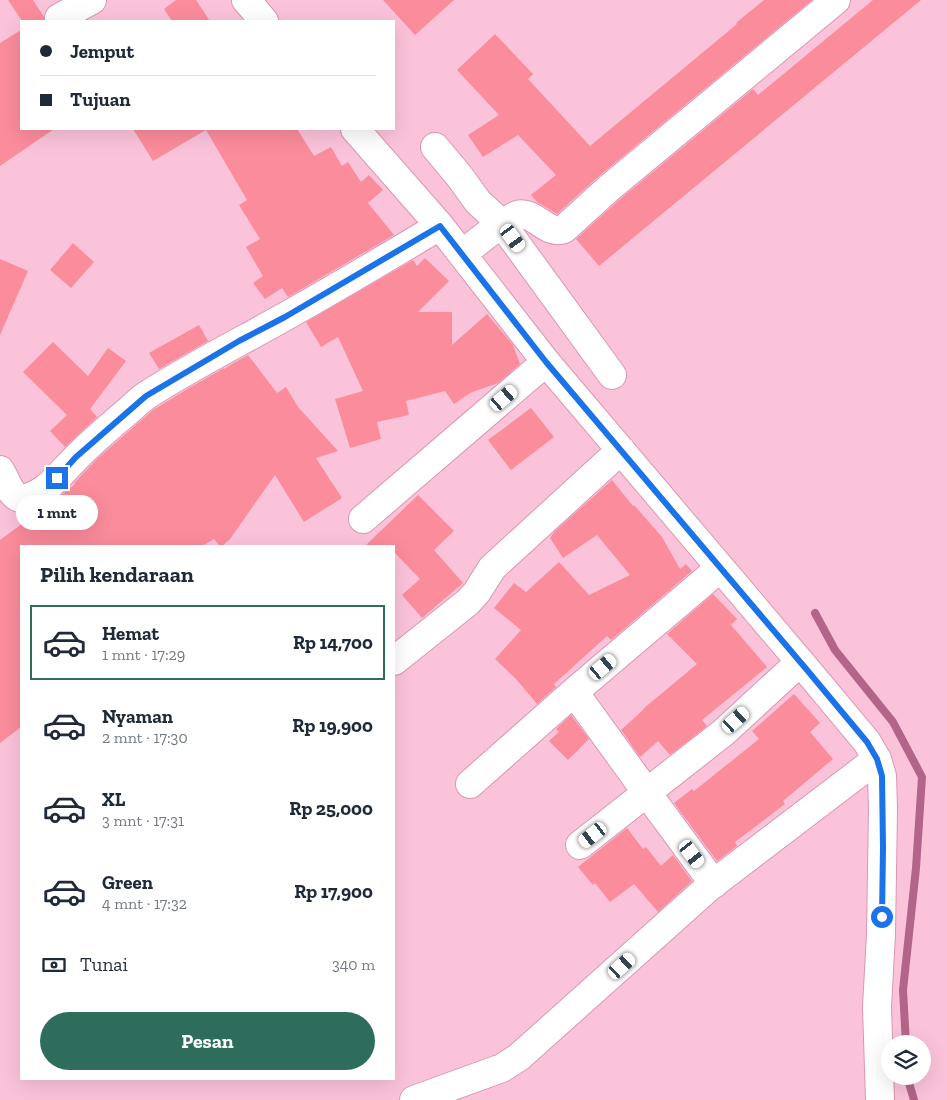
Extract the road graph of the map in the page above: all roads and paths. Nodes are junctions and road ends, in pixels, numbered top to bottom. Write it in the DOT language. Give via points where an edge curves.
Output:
graph roads {
  1 [pos="92,0"];
  2 [pos="246,0"];
  3 [pos="836,0"];
  4 [pos="59,18"];
  5 [pos="263,20"];
  6 [pos="356,130"];
  7 [pos="435,147"];
  8 [pos="440,226"];
  9 [pos="484,237"];
  10 [pos="546,362"];
  11 [pos="612,375"];
  12 [pos="621,450"];
  13 [pos="0,470"];
  14 [pos="363,520"];
  15 [pos="720,568"];
  16 [pos="395,660"];
  17 [pos="800,662"];
  18 [pos="574,692"];
  19 [pos="877,759"];
  20 [pos="470,784"];
  21 [pos="647,793"];
  22 [pos="580,845"];
  23 [pos="714,884"];
  24 [pos="414,1100"];
  25 [pos="880,1100"];
  1 -- 4 [label="street"];
  2 -- 5 [label="street"];
  3 -- 9 [label="street" via="564,229 556,231 531,217 517,215"];
  6 -- 8 [label="street"];
  7 -- 9 [label="street" via="478,202"];
  8 -- 9 [label="street"];
  8 -- 13 [label="street" via="146,396 76,457 43,491 30,497 16,496"];
  9 -- 10 [label="street"];
  9 -- 11 [label="street"];
  10 -- 12 [label="street"];
  10 -- 14 [label="street"];
  12 -- 15 [label="street"];
  12 -- 16 [label="street" via="492,568 468,602"];
  15 -- 17 [label="street"];
  15 -- 18 [label="street"];
  17 -- 19 [label="street" via="867,742"];
  17 -- 21 [label="street" via="724,732"];
  18 -- 20 [label="street"];
  18 -- 21 [label="street"];
  19 -- 23 [label="street"];
  19 -- 25 [label="street" via="882,776 883,809 877,1007"];
  21 -- 22 [label="street"];
  21 -- 23 [label="street"];
  23 -- 24 [label="street" via="519,1057 502,1068"];
}
